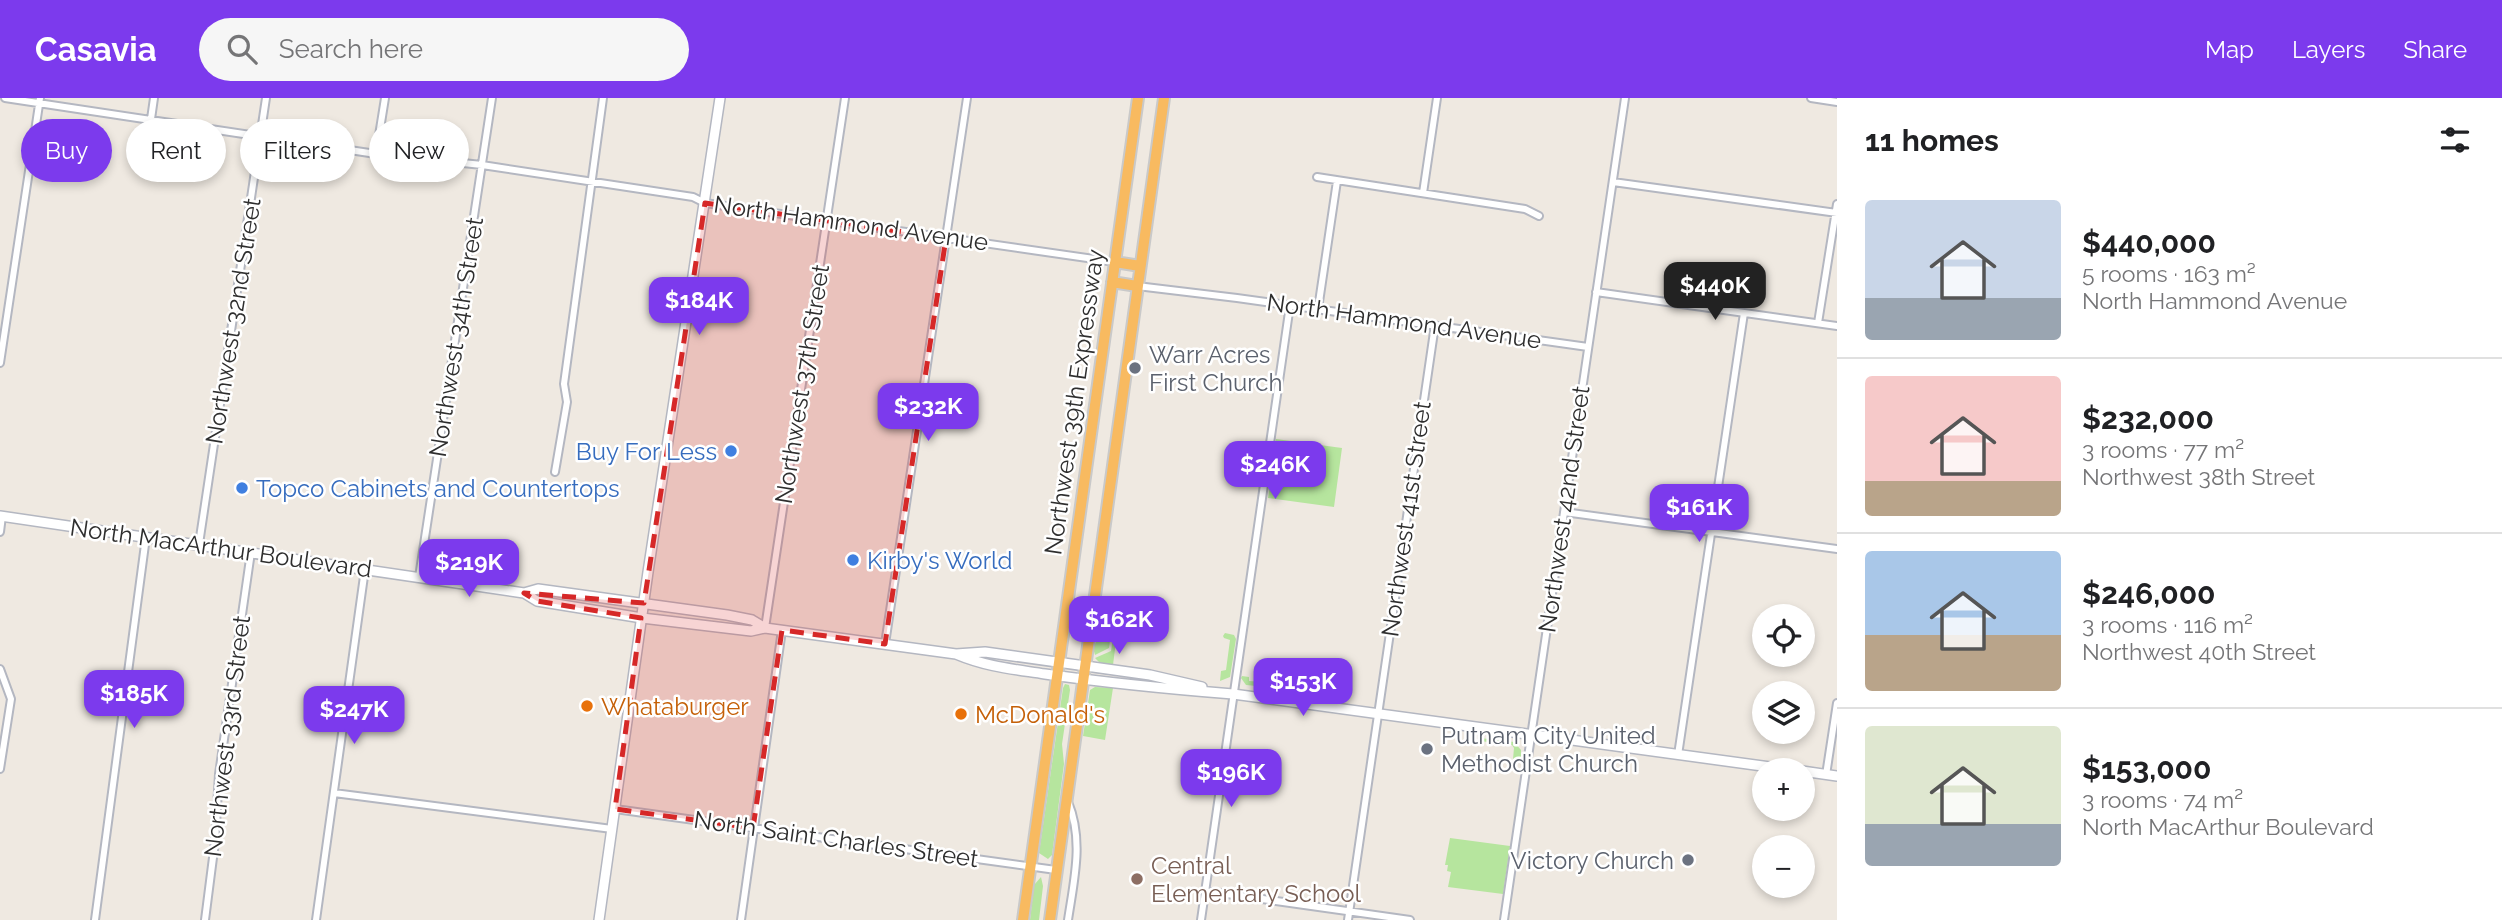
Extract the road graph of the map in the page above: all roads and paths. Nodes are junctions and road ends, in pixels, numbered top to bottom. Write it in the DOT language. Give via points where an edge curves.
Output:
graph roads {
  1 [pos="5,98"];
  2 [pos="154,98"];
  3 [pos="266,98"];
  4 [pos="385,98"];
  5 [pos="492,98"];
  6 [pos="603,98"];
  7 [pos="720,98"];
  8 [pos="845,98"];
  9 [pos="967,98"];
  10 [pos="1138,98"];
  11 [pos="1164,98"];
  12 [pos="1437,98"];
  13 [pos="1625,98"];
  14 [pos="1811,98"];
  15 [pos="40,101"];
  16 [pos="1837,102"];
  17 [pos="151,119"];
  18 [pos="263,119"];
  19 [pos="382,119"];
  20 [pos="1130,151"];
  21 [pos="1155,155"];
  22 [pos="469,164"];
  23 [pos="482,165"];
  24 [pos="1317,177"];
  25 [pos="1337,181"];
  26 [pos="253,182"];
  27 [pos="592,182"];
  28 [pos="1613,182"];
  29 [pos="1423,193"];
  30 [pos="705,203"];
  31 [pos="1837,204"];
  32 [pos="1836,213"];
  33 [pos="1539,216"];
  34 [pos="827,220"];
  35 [pos="946,238"];
  36 [pos="1115,262"];
  37 [pos="1140,266"];
  38 [pos="1112,282"];
  39 [pos="1137,286"];
  40 [pos="1596,292"];
  41 [pos="1290,305"];
  42 [pos="1318,309"];
  43 [pos="1744,313"];
  44 [pos="1818,323"];
  45 [pos="1435,325"];
  46 [pos="1837,326"];
  47 [pos="1588,347"];
  48 [pos="0,363"];
  49 [pos="555,472"];
  50 [pos="1564,512"];
  51 [pos="1,516"];
  52 [pos="0,532"];
  53 [pos="1712,532"];
  54 [pos="146,537"];
  55 [pos="199,544"];
  56 [pos="1837,549"];
  57 [pos="251,552"];
  58 [pos="365,569"];
  59 [pos="419,577"];
  60 [pos="524,593"];
  61 [pos="644,603"];
  62 [pos="642,618"];
  63 [pos="765,628"];
  64 [pos="782,630"];
  65 [pos="885,645"];
  66 [pos="956,654"];
  67 [pos="1059,662"];
  68 [pos="1084,666"];
  69 [pos="0,669"];
  70 [pos="1057,676"];
  71 [pos="1083,679"];
  72 [pos="1233,694"];
  73 [pos="1837,703"];
  74 [pos="1377,713"];
  75 [pos="1531,734"];
  76 [pos="1678,755"];
  77 [pos="1752,765"];
  78 [pos="0,769"];
  79 [pos="1815,773"];
  80 [pos="1826,775"];
  81 [pos="1837,776"];
  82 [pos="334,793"];
  83 [pos="1066,797"];
  84 [pos="615,809"];
  85 [pos="753,828"];
  86 [pos="612,829"];
  87 [pos="1031,865"];
  88 [pos="1056,870"];
  89 [pos="1206,891"];
  90 [pos="1350,912"];
  91 [pos="95,920"];
  92 [pos="205,920"];
  93 [pos="316,920"];
  94 [pos="599,920"];
  95 [pos="741,920"];
  96 [pos="1023,920"];
  97 [pos="1050,920"];
  98 [pos="1068,920"];
  99 [pos="1201,920"];
  100 [pos="1348,920"];
  101 [pos="1410,920"];
  102 [pos="1504,920"];
  1 -- 15 [label="street, North Hammond Avenue"];
  2 -- 17 [label="street"];
  3 -- 18 [label="street, Northwest 32nd Street"];
  4 -- 19 [label="street"];
  5 -- 23 [label="street, Northwest 34th Street"];
  6 -- 27 [label="street"];
  7 -- 30 [label="main road"];
  8 -- 34 [label="street, Northwest 37th Street"];
  9 -- 35 [label="street"];
  10 -- 20 [label="highway, Northwest 39th Expressway"];
  11 -- 21 [label="highway, Northwest 39th Expressway"];
  12 -- 29 [label="street"];
  13 -- 28 [label="street, Northwest 42nd Street"];
  14 -- 16 [label="street"];
  15 -- 17 [label="street, North Hammond Avenue"];
  15 -- 48 [label="street"];
  20 -- 21 [label="highway"];
  20 -- 36 [label="highway, Northwest 39th Expressway"];
  21 -- 37 [label="highway, Northwest 39th Expressway"];
  22 -- 23 [label="street, North Hammond Avenue"];
  23 -- 27 [label="street, North Hammond Avenue"];
  23 -- 59 [label="street, Northwest 34th Street"];
  24 -- 25 [label="street"];
  25 -- 29 [label="street"];
  25 -- 42 [label="street"];
  26 -- 55 [label="street, Northwest 32nd Street"];
  27 -- 30 [label="street, North Hammond Avenue" via="693,197"];
  27 -- 49 [label="street"];
  28 -- 32 [label="street"];
  28 -- 40 [label="street, Northwest 42nd Street"];
  29 -- 33 [label="street" via="1525,209"];
  30 -- 34 [label="street, North Hammond Avenue"];
  30 -- 61 [label="main road"];
  31 -- 32 [label="street"];
  32 -- 44 [label="street"];
  34 -- 35 [label="street, North Hammond Avenue"];
  34 -- 63 [label="street, Northwest 37th Street"];
  35 -- 36 [label="street, North Hammond Avenue"];
  35 -- 65 [label="street"];
  36 -- 37 [label="highway"];
  36 -- 38 [label="highway, Northwest 39th Expressway"];
  37 -- 39 [label="highway, Northwest 39th Expressway"];
  38 -- 39 [label="highway"];
  38 -- 67 [label="highway, Northwest 39th Expressway"];
  39 -- 41 [label="street, North Hammond Avenue"];
  39 -- 68 [label="highway, Northwest 39th Expressway"];
  40 -- 43 [label="street"];
  40 -- 47 [label="street, Northwest 42nd Street"];
  41 -- 42 [label="street, North Hammond Avenue"];
  41 -- 72 [label="street"];
  42 -- 45 [label="street, North Hammond Avenue"];
  43 -- 44 [label="street"];
  43 -- 53 [label="street"];
  44 -- 46 [label="street"];
  45 -- 47 [label="street, North Hammond Avenue"];
  45 -- 74 [label="street, Northwest 41st Street"];
  47 -- 50 [label="street, Northwest 42nd Street"];
  50 -- 53 [label="street"];
  50 -- 75 [label="street, Northwest 42nd Street"];
  51 -- 52 [label="street"];
  51 -- 54 [label="main road, North MacArthur Boulevard"];
  53 -- 56 [label="street"];
  53 -- 76 [label="street"];
  54 -- 55 [label="main road, North MacArthur Boulevard"];
  54 -- 91 [label="street"];
  55 -- 57 [label="main road, North MacArthur Boulevard"];
  57 -- 58 [label="main road, North MacArthur Boulevard"];
  57 -- 92 [label="street, Northwest 33rd Street" via="219,774"];
  58 -- 59 [label="main road, North MacArthur Boulevard"];
  58 -- 82 [label="street"];
  59 -- 60 [label="main road, North MacArthur Boulevard"];
  60 -- 61 [label="main road, North MacArthur Boulevard" via="538,589"];
  60 -- 62 [label="main road, North MacArthur Boulevard" via="537,601"];
  61 -- 62 [label="main road"];
  61 -- 63 [label="main road, North MacArthur Boulevard" via="752,620"];
  62 -- 63 [label="main road, North MacArthur Boulevard" via="751,631"];
  62 -- 84 [label="main road"];
  63 -- 64 [label="main road, North MacArthur Boulevard"];
  64 -- 65 [label="main road, North MacArthur Boulevard"];
  64 -- 85 [label="street"];
  65 -- 66 [label="main road, North MacArthur Boulevard"];
  66 -- 67 [label="main road, North MacArthur Boulevard" via="985,652"];
  66 -- 70 [label="main road, North MacArthur Boulevard" via="982,665"];
  67 -- 68 [label="main road, North MacArthur Boulevard"];
  67 -- 70 [label="highway, Northwest 39th Expressway"];
  68 -- 71 [label="highway, Northwest 39th Expressway"];
  68 -- 72 [label="main road, North MacArthur Boulevard"];
  69 -- 78 [label="street" via="11,699"];
  70 -- 71 [label="main road, North MacArthur Boulevard"];
  70 -- 87 [label="highway, Northwest 39th Expressway"];
  71 -- 72 [label="main road, North MacArthur Boulevard"];
  71 -- 83 [label="highway, Northwest 39th Expressway"];
  72 -- 74 [label="main road, North MacArthur Boulevard"];
  72 -- 89 [label="street"];
  73 -- 80 [label="street"];
  74 -- 75 [label="main road, North MacArthur Boulevard"];
  74 -- 90 [label="street, Northwest 41st Street"];
  75 -- 76 [label="main road, North MacArthur Boulevard"];
  75 -- 102 [label="street, Northwest 42nd Street"];
  76 -- 77 [label="main road, North MacArthur Boulevard"];
  79 -- 80 [label="main road"];
  80 -- 81 [label="main road"];
  82 -- 86 [label="street"];
  82 -- 93 [label="street"];
  83 -- 88 [label="highway, Northwest 39th Expressway"];
  83 -- 98 [label="street, Northwest 39th Expressway" via="1075,820 1078,850"];
  84 -- 85 [label="street, North Saint Charles Street"];
  84 -- 86 [label="main road"];
  85 -- 87 [label="street, North Saint Charles Street"];
  85 -- 95 [label="street"];
  86 -- 94 [label="main road"];
  87 -- 88 [label="street, North Saint Charles Street"];
  87 -- 96 [label="highway, Northwest 39th Expressway"];
  88 -- 97 [label="highway, Northwest 39th Expressway"];
  89 -- 90 [label="street"];
  89 -- 99 [label="street"];
  90 -- 100 [label="street, Northwest 41st Street"];
  90 -- 101 [label="street"];
}
